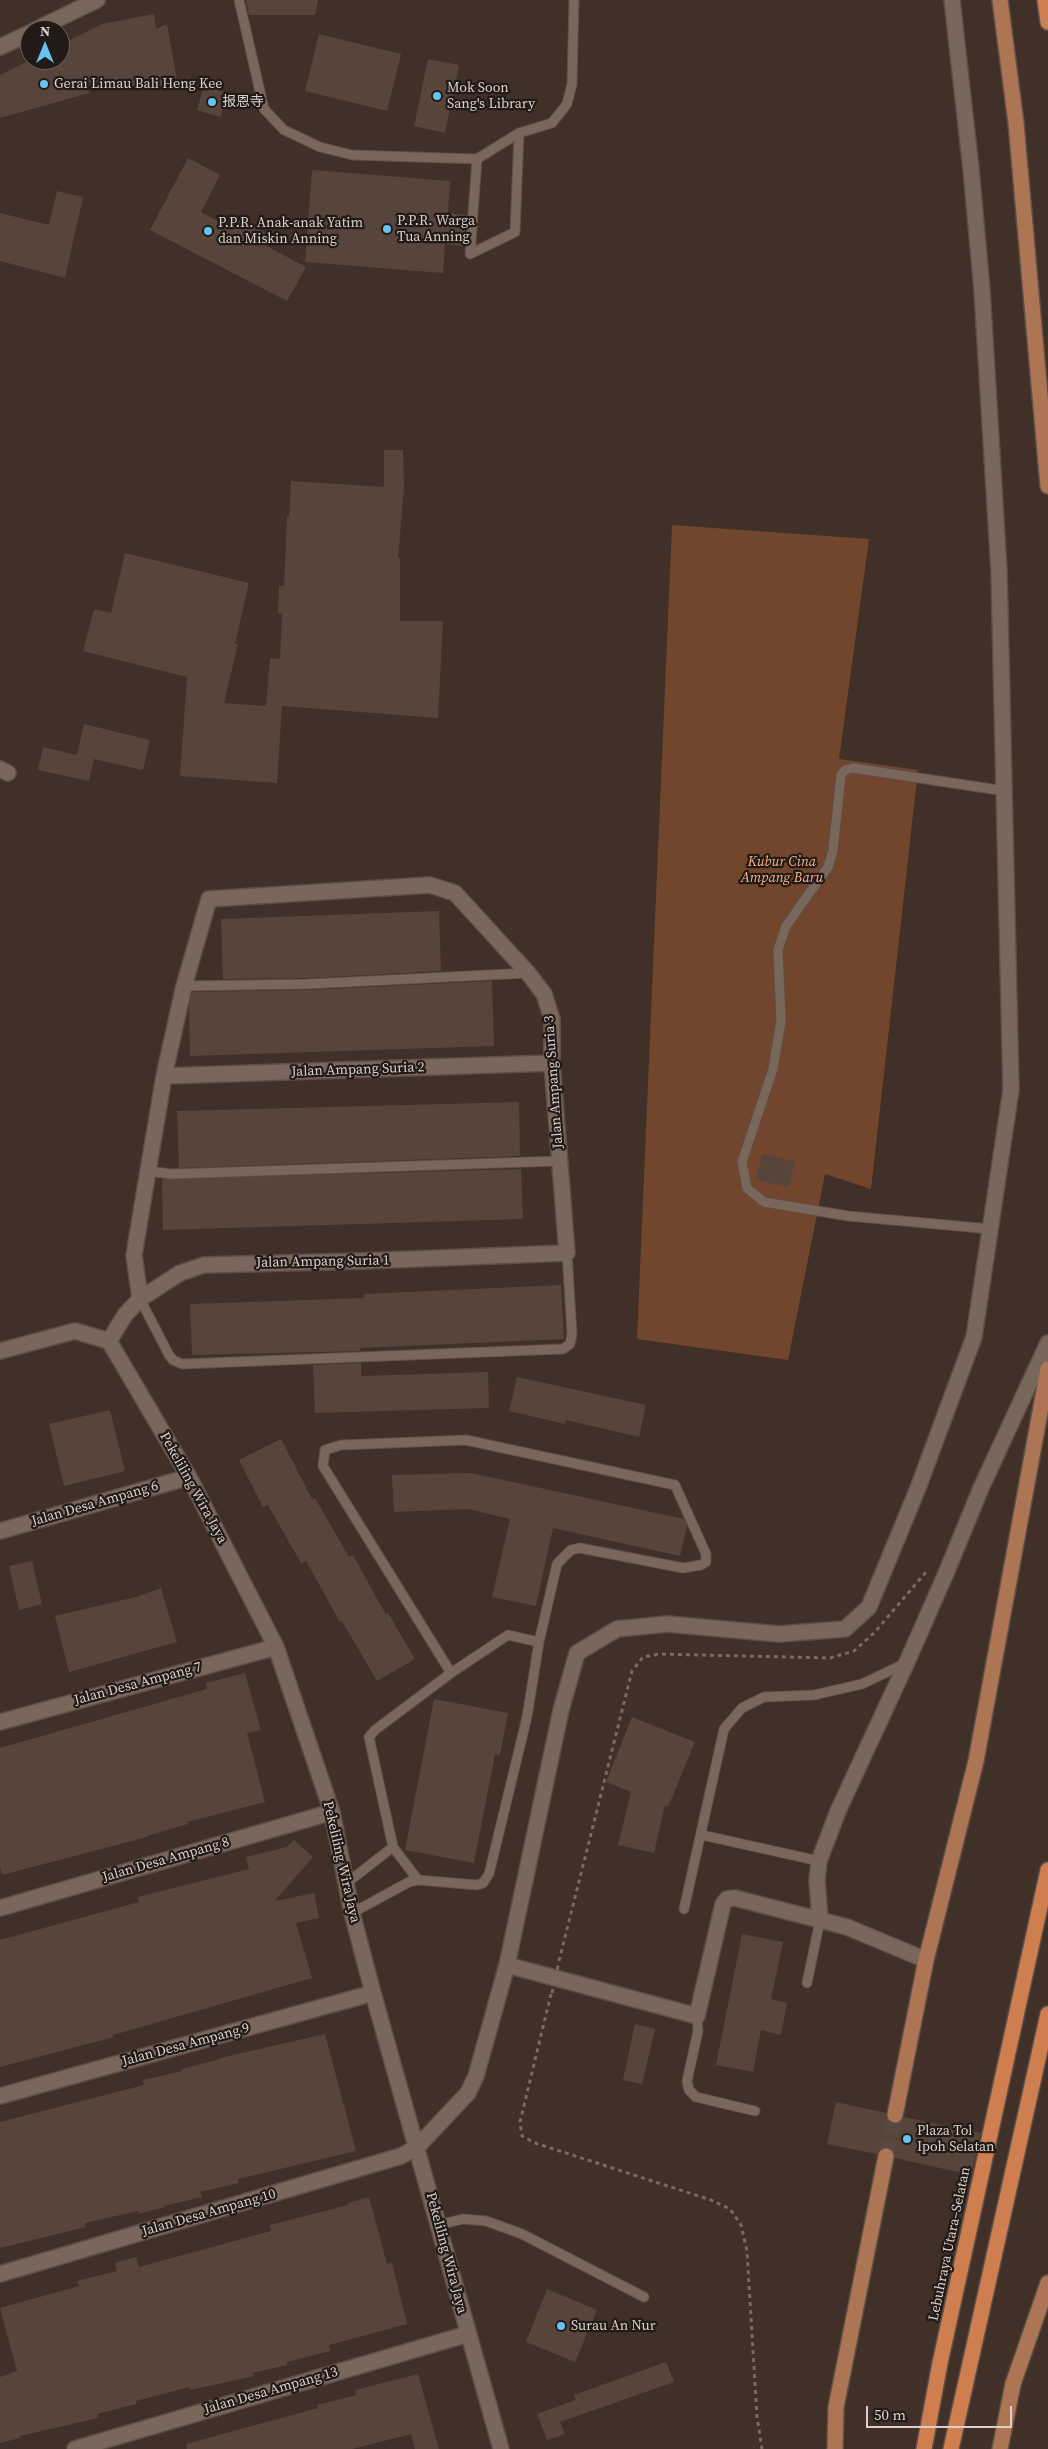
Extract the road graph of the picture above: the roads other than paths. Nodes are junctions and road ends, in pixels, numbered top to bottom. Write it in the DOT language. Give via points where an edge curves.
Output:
graph roads {
  1 [pos="97,0"];
  2 [pos="239,0"];
  3 [pos="574,0"];
  4 [pos="952,0"];
  5 [pos="1000,0"];
  6 [pos="1045,0"];
  7 [pos="56,20"];
  8 [pos="1048,22"];
  9 [pos="20,38"];
  10 [pos="0,47"];
  11 [pos="519,134"];
  12 [pos="477,159"];
  13 [pos="1048,486"];
  14 [pos="1005,791"];
  15 [pos="528,973"];
  16 [pos="184,986"];
  17 [pos="552,1063"];
  18 [pos="164,1076"];
  19 [pos="559,1161"];
  20 [pos="148,1171"];
  21 [pos="991,1229"];
  22 [pos="567,1253"];
  23 [pos="140,1299"];
  24 [pos="109,1342"];
  25 [pos="1048,1343"];
  26 [pos="0,1351"];
  27 [pos="1048,1369"];
  28 [pos="190,1477"];
  29 [pos="0,1531"];
  30 [pos="539,1642"];
  31 [pos="276,1646"];
  32 [pos="907,1662"];
  33 [pos="451,1673"];
  34 [pos="0,1722"];
  35 [pos="332,1812"];
  36 [pos="702,1835"];
  37 [pos="393,1847"];
  38 [pos="819,1861"];
  39 [pos="1048,1870"];
  40 [pos="418,1880"];
  41 [pos="348,1882"];
  42 [pos="0,1908"];
  43 [pos="684,1909"];
  44 [pos="352,1913"];
  45 [pos="820,1920"];
  46 [pos="926,1960"];
  47 [pos="507,1965"];
  48 [pos="807,1983"];
  49 [pos="373,1994"];
  50 [pos="1048,2014"];
  51 [pos="697,2016"];
  52 [pos="0,2096"];
  53 [pos="755,2111"];
  54 [pos="895,2115"];
  55 [pos="418,2147"];
  56 [pos="886,2156"];
  57 [pos="438,2225"];
  58 [pos="0,2274"];
  59 [pos="1048,2283"];
  60 [pos="644,2297"];
  61 [pos="468,2334"];
  62 [pos="75,2449"];
  63 [pos="501,2449"];
  64 [pos="835,2449"];
  65 [pos="924,2449"];
  66 [pos="951,2449"];
  67 [pos="1000,2449"];
  1 -- 7 [label="street"];
  2 -- 12 [label="lane" via="264,109 284,130 320,147 352,155"];
  3 -- 11 [label="lane" via="572,84 567,104 552,123"];
  4 -- 14 [label="street" via="982,290 999,571"];
  5 -- 13 [label="main road" via="1017,132"];
  6 -- 8 [label="highway"];
  9 -- 10 [label="street"];
  11 -- 12 [label="lane"];
  11 -- 12 [label="lane" via="515,232 470,254"];
  14 -- 21 [label="street" via="1012,1090"];
  14 -- 21 [label="lane" via="853,768 845,770 828,867 786,926 778,950 781,1022 773,1069 742,1162 747,1188 764,1202 848,1216"];
  15 -- 16 [label="lane"];
  15 -- 16 [label="street, Jalan Ampang Suria 3" via="455,893 430,885 209,899"];
  15 -- 17 [label="street, Jalan Ampang Suria 3" via="544,994 552,1019"];
  16 -- 18 [label="street"];
  17 -- 18 [label="street, Jalan Ampang Suria 2"];
  17 -- 19 [label="street, Jalan Ampang Suria 3"];
  18 -- 20 [label="street"];
  19 -- 20 [label="lane" via="171,1174"];
  19 -- 22 [label="street, Jalan Ampang Suria 3"];
  20 -- 23 [label="street" via="134,1255"];
  21 -- 47 [label="street" via="974,1337 918,1488 869,1607 845,1629 779,1634 667,1624 617,1629 577,1653 561,1710"];
  22 -- 23 [label="street, Jalan Ampang Suria 1" via="204,1264 180,1273"];
  22 -- 23 [label="lane" via="572,1334 570,1344 563,1349 182,1364 169,1355"];
  23 -- 24 [label="street, Jalan Ampang Suria 1" via="125,1315"];
  24 -- 26 [label="street" via="76,1331"];
  24 -- 28 [label="street, Pekeliling Wira Jaya"];
  25 -- 32 [label="street" via="980,1488"];
  27 -- 46 [label="main road" via="976,1761"];
  28 -- 29 [label="street, Jalan Desa Ampang 6"];
  28 -- 31 [label="street, Pekeliling Wira Jaya"];
  30 -- 33 [label="lane" via="508,1635"];
  30 -- 33 [label="lane" via="557,1564 571,1550 580,1548 682,1568 706,1562 706,1554 675,1485 466,1440 341,1445 325,1450 323,1466"];
  30 -- 40 [label="lane" via="527,1717 489,1874 483,1883 477,1885"];
  31 -- 34 [label="street, Jalan Desa Ampang 7"];
  31 -- 35 [label="street, Pekeliling Wira Jaya"];
  32 -- 36 [label="lane" via="862,1684 814,1695 764,1697 742,1708 724,1729"];
  32 -- 38 [label="street" via="838,1811"];
  33 -- 37 [label="lane" via="369,1737"];
  35 -- 41 [label="street, Pekeliling Wira Jaya"];
  35 -- 42 [label="street, Jalan Desa Ampang 8"];
  36 -- 38 [label="lane"];
  36 -- 43 [label="lane"];
  37 -- 40 [label="lane"];
  37 -- 41 [label="lane"];
  38 -- 45 [label="street"];
  39 -- 65 [label="highway, Lebuhraya Utara–Selatan"];
  40 -- 44 [label="lane"];
  41 -- 44 [label="street, Pekeliling Wira Jaya"];
  44 -- 49 [label="street, Pekeliling Wira Jaya"];
  45 -- 46 [label="street" via="847,1927"];
  45 -- 48 [label="lane"];
  45 -- 51 [label="street" via="735,1898 728,1899 723,1904"];
  46 -- 54 [label="main road"];
  47 -- 51 [label="street"];
  47 -- 55 [label="street" via="468,2094"];
  49 -- 52 [label="street, Jalan Desa Ampang 9"];
  49 -- 55 [label="street, Pekeliling Wira Jaya"];
  50 -- 66 [label="highway"];
  51 -- 53 [label="lane" via="698,2031 687,2081 689,2090 696,2097"];
  55 -- 57 [label="street, Pekeliling Wira Jaya"];
  55 -- 58 [label="street, Jalan Desa Ampang 10" via="402,2156"];
  56 -- 64 [label="main road" via="836,2407"];
  57 -- 60 [label="lane" via="463,2219 486,2221 522,2234"];
  57 -- 61 [label="street, Pekeliling Wira Jaya"];
  59 -- 67 [label="main road" via="1013,2384"];
  61 -- 62 [label="street, Jalan Desa Ampang 13"];
  61 -- 63 [label="street, Pekeliling Wira Jaya"];
}
